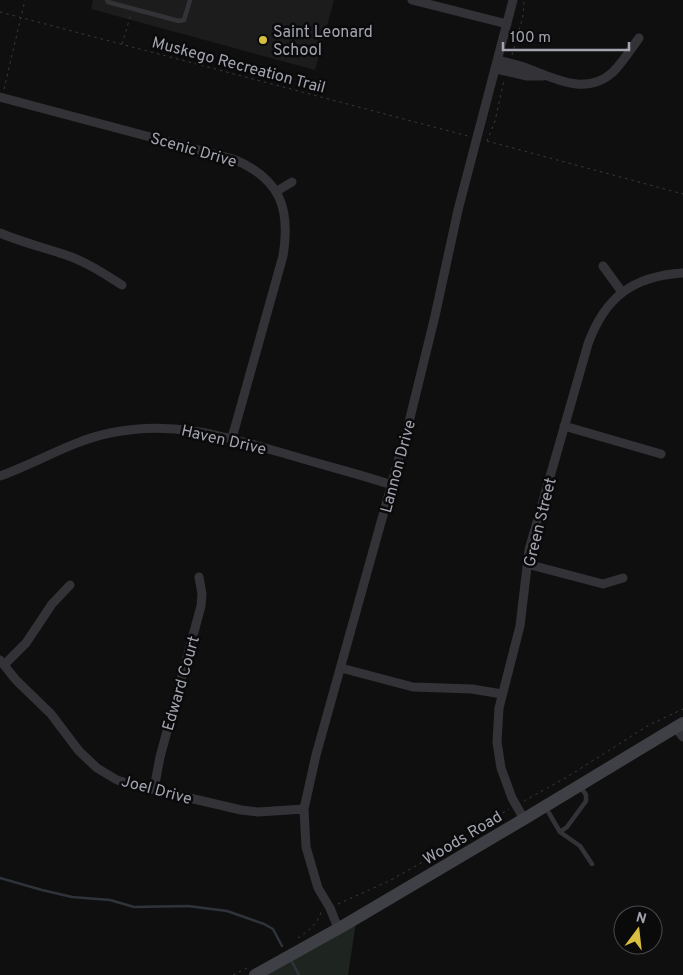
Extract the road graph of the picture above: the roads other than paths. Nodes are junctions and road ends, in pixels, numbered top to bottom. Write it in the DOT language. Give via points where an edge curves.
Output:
graph roads {
  1 [pos="107,0"];
  2 [pos="190,0"];
  3 [pos="412,0"];
  4 [pos="513,0"];
  5 [pos="507,24"];
  6 [pos="639,38"];
  7 [pos="497,64"];
  8 [pos="1,97"];
  9 [pos="292,182"];
  10 [pos="277,191"];
  11 [pos="0,233"];
  12 [pos="603,266"];
  13 [pos="683,273"];
  14 [pos="122,285"];
  15 [pos="622,292"];
  16 [pos="564,426"];
  17 [pos="232,438"];
  18 [pos="661,454"];
  19 [pos="0,476"];
  20 [pos="392,485"];
  21 [pos="527,564"];
  22 [pos="199,577"];
  23 [pos="623,578"];
  24 [pos="70,585"];
  25 [pos="2,663"];
  26 [pos="341,668"];
  27 [pos="502,694"];
  28 [pos="680,729"];
  29 [pos="580,785"];
  30 [pos="154,789"];
  31 [pos="545,807"];
  32 [pos="304,809"];
  33 [pos="524,820"];
  34 [pos="560,832"];
  35 [pos="592,864"];
  36 [pos="338,928"];
  37 [pos="252,971"];
  1 -- 2 [label="lane" via="179,21 184,20"];
  3 -- 5 [label="street"];
  4 -- 5 [label="street, Lannon Drive"];
  5 -- 7 [label="street, Lannon Drive"];
  6 -- 7 [label="street" via="613,72 580,84 564,83 529,69"];
  7 -- 20 [label="street, Lannon Drive"];
  8 -- 10 [label="street, Scenic Drive" via="233,159 251,168"];
  9 -- 10 [label="street"];
  10 -- 17 [label="street" via="284,210 283,256"];
  11 -- 14 [label="street" via="75,258"];
  12 -- 15 [label="street"];
  13 -- 15 [label="street" via="654,277"];
  15 -- 16 [label="street, Green Street" via="593,330"];
  16 -- 18 [label="street"];
  16 -- 21 [label="street, Green Street"];
  17 -- 19 [label="street, Haven Drive" via="175,428 133,429 84,441"];
  17 -- 20 [label="street, Haven Drive"];
  20 -- 26 [label="street, Lannon Drive"];
  21 -- 23 [label="street" via="603,584"];
  21 -- 27 [label="street, Green Street" via="520,626"];
  22 -- 30 [label="street, Edward Court" via="201,606"];
  24 -- 25 [label="street" via="52,604 26,643"];
  25 -- 30 [label="street, Joel Drive" via="97,768 117,780"];
  26 -- 27 [label="street" via="413,687 472,689"];
  26 -- 32 [label="street, Lannon Drive"];
  27 -- 33 [label="street, Green Street" via="497,725 498,755 505,782"];
  28 -- 29 [label="street, Woods Road"];
  29 -- 31 [label="street, Woods Road"];
  29 -- 34 [label="lane" via="586,801"];
  30 -- 32 [label="street, Joel Drive" via="241,810"];
  31 -- 33 [label="street, Woods Road"];
  31 -- 34 [label="lane"];
  32 -- 36 [label="street, Lannon Drive" via="306,848 318,888"];
  33 -- 36 [label="street, Woods Road"];
  34 -- 35 [label="lane" via="580,846"];
  36 -- 37 [label="street, Woods Road"];
}
